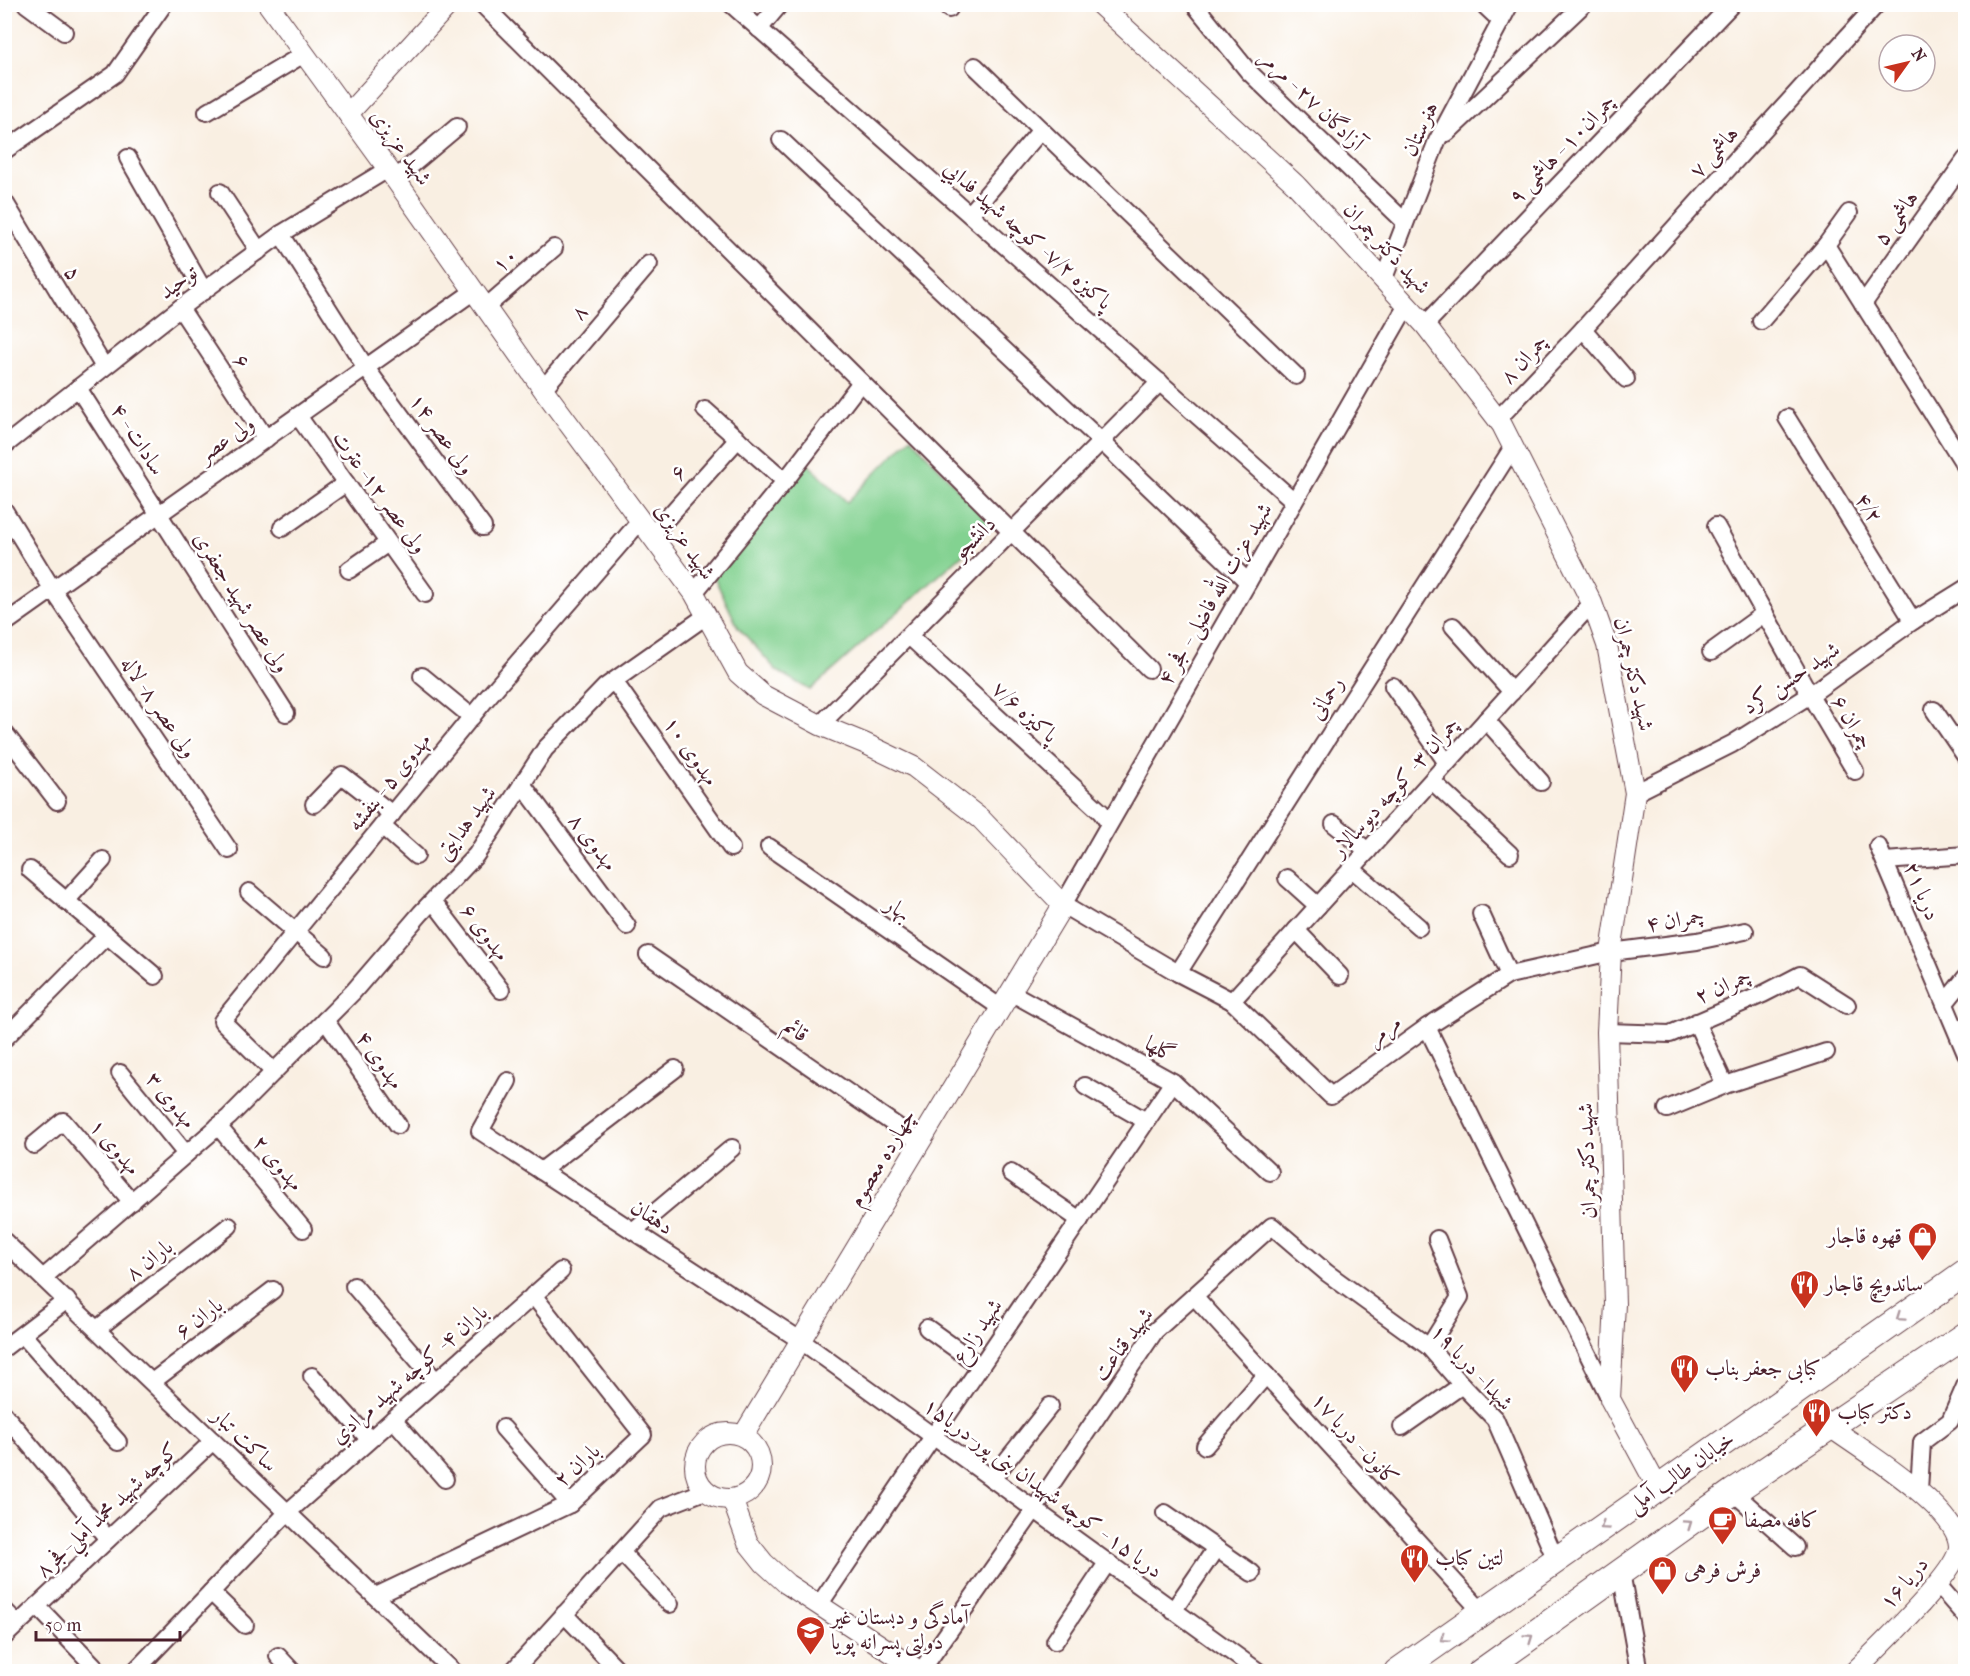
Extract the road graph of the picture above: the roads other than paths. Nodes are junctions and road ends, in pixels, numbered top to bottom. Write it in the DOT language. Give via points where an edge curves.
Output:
graph roads {
  1 [pos="26,4"];
  2 [pos="164,4"];
  3 [pos="268,4"];
  4 [pos="449,4"];
  5 [pos="482,4"];
  6 [pos="731,4"];
  7 [pos="780,4"];
  8 [pos="1099,4"];
  9 [pos="1194,4"];
  10 [pos="1483,4"];
  11 [pos="1510,4"];
  12 [pos="1584,4"];
  13 [pos="1732,4"];
  14 [pos="1878,4"];
  15 [pos="1501,21"];
  16 [pos="759,29"];
  17 [pos="64,32"];
  18 [pos="304,54"];
  19 [pos="975,66"];
  20 [pos="207,112"];
  21 [pos="348,114"];
  22 [pos="457,127"];
  23 [pos="1041,130"];
  24 [pos="781,141"];
  25 [pos="1437,141"];
  26 [pos="4,151"];
  27 [pos="128,158"];
  28 [pos="1965,159"];
  29 [pos="392,174"];
  30 [pos="220,192"];
  31 [pos="4,201"];
  32 [pos="1849,213"];
  33 [pos="970,214"];
  34 [pos="1405,222"];
  35 [pos="281,234"];
  36 [pos="1826,245"];
  37 [pos="554,248"];
  38 [pos="259,251"];
  39 [pos="649,264"];
  40 [pos="1384,279"];
  41 [pos="204,291"];
  42 [pos="480,299"];
  43 [pos="1863,304"];
  44 [pos="1407,305"];
  45 [pos="180,308"];
  46 [pos="1761,321"];
  47 [pos="1425,325"];
  48 [pos="1583,329"];
  49 [pos="104,368"];
  50 [pos="366,368"];
  51 [pos="1296,376"];
  52 [pos="1626,378"];
  53 [pos="861,382"];
  54 [pos="1160,382"];
  55 [pos="78,388"];
  56 [pos="543,389"];
  57 [pos="705,410"];
  58 [pos="298,416"];
  59 [pos="1787,418"];
  60 [pos="1497,420"];
  61 [pos="266,439"];
  62 [pos="738,439"];
  63 [pos="1101,441"];
  64 [pos="4,446"];
  65 [pos="1513,447"];
  66 [pos="1965,467"];
  67 [pos="785,481"];
  68 [pos="346,483"];
  69 [pos="1294,501"];
  70 [pos="4,510"];
  71 [pos="160,514"];
  72 [pos="1716,526"];
  73 [pos="483,527"];
  74 [pos="647,527"];
  75 [pos="282,528"];
  76 [pos="1011,532"];
  77 [pos="388,543"];
  78 [pos="349,570"];
  79 [pos="1248,582"];
  80 [pos="1965,588"];
  81 [pos="53,590"];
  82 [pos="694,593"];
  83 [pos="425,594"];
  84 [pos="1592,603"];
  85 [pos="1765,613"];
  86 [pos="706,616"];
  87 [pos="1912,621"];
  88 [pos="4,624"];
  89 [pos="1453,626"];
  90 [pos="909,636"];
  91 [pos="1711,652"];
  92 [pos="1149,669"];
  93 [pos="422,676"];
  94 [pos="614,681"];
  95 [pos="1393,686"];
  96 [pos="1512,692"];
  97 [pos="1810,695"];
  98 [pos="1934,710"];
  99 [pos="286,713"];
  100 [pos="472,717"];
  101 [pos="1486,720"];
  102 [pos="820,725"];
  103 [pos="4,732"];
  104 [pos="1965,757"];
  105 [pos="1447,763"];
  106 [pos="1855,771"];
  107 [pos="1432,781"];
  108 [pos="1541,782"];
  109 [pos="522,784"];
  110 [pos="1635,793"];
  111 [pos="57,801"];
  112 [pos="314,804"];
  113 [pos="387,820"];
  114 [pos="1109,823"];
  115 [pos="1334,824"];
  116 [pos="769,847"];
  117 [pos="731,848"];
  118 [pos="228,849"];
  119 [pos="1368,851"];
  120 [pos="1510,854"];
  121 [pos="1965,855"];
  122 [pos="416,856"];
  123 [pos="103,860"];
  124 [pos="1352,868"];
  125 [pos="30,870"];
  126 [pos="1287,878"];
  127 [pos="249,892"];
  128 [pos="66,901"];
  129 [pos="433,901"];
  130 [pos="1063,905"];
  131 [pos="1318,906"];
  132 [pos="1481,914"];
  133 [pos="627,926"];
  134 [pos="1419,927"];
  135 [pos="1296,930"];
  136 [pos="1744,931"];
  137 [pos="296,932"];
  138 [pos="106,935"];
  139 [pos="1611,952"];
  140 [pos="648,955"];
  141 [pos="324,956"];
  142 [pos="1178,973"];
  143 [pos="1340,975"];
  144 [pos="1509,975"];
  145 [pos="155,976"];
  146 [pos="1965,977"];
  147 [pos="501,990"];
  148 [pos="1005,1000"];
  149 [pos="1233,1001"];
  150 [pos="1945,1003"];
  151 [pos="1847,1005"];
  152 [pos="325,1020"];
  153 [pos="1696,1022"];
  154 [pos="1427,1027"];
  155 [pos="1607,1032"];
  156 [pos="4,1039"];
  157 [pos="1826,1052"];
  158 [pos="1965,1054"];
  159 [pos="675,1069"];
  160 [pos="274,1072"];
  161 [pos="120,1073"];
  162 [pos="508,1081"];
  163 [pos="1173,1082"];
  164 [pos="1725,1085"];
  165 [pos="1085,1086"];
  166 [pos="1667,1109"];
  167 [pos="1146,1121"];
  168 [pos="398,1125"];
  169 [pos="218,1126"];
  170 [pos="920,1142"];
  171 [pos="34,1145"];
  172 [pos="732,1148"];
  173 [pos="186,1154"];
  174 [pos="541,1171"];
  175 [pos="1270,1172"];
  176 [pos="1011,1173"];
  177 [pos="132,1202"];
  178 [pos="1080,1220"];
  179 [pos="230,1226"];
  180 [pos="1272,1226"];
  181 [pos="303,1229"];
  182 [pos="633,1231"];
  183 [pos="1437,1239"];
  184 [pos="4,1241"];
  185 [pos="561,1271"];
  186 [pos="1965,1272"];
  187 [pos="43,1278"];
  188 [pos="354,1286"];
  189 [pos="273,1290"];
  190 [pos="533,1295"];
  191 [pos="1194,1296"];
  192 [pos="67,1300"];
  193 [pos="927,1328"];
  194 [pos="97,1329"];
  195 [pos="23,1335"];
  196 [pos="1965,1335"];
  197 [pos="800,1340"];
  198 [pos="1429,1347"];
  199 [pos="4,1348"];
  200 [pos="980,1366"];
  201 [pos="1266,1375"];
  202 [pos="312,1376"];
  203 [pos="436,1381"];
  204 [pos="152,1382"];
  205 [pos="1965,1384"];
  206 [pos="1462,1385"];
  207 [pos="1610,1399"];
  208 [pos="1050,1406"];
  209 [pos="4,1414"];
  210 [pos="393,1419"];
  211 [pos="1402,1427"];
  212 [pos="1830,1427"];
  213 [pos="503,1428"];
  214 [pos="743,1436"];
  215 [pos="933,1436"];
  216 [pos="369,1439"];
  217 [pos="213,1441"];
  218 [pos="118,1442"];
  219 [pos="1205,1446"];
  220 [pos="445,1479"];
  221 [pos="992,1479"];
  222 [pos="1658,1488"];
  223 [pos="1919,1490"];
  224 [pos="705,1491"];
  225 [pos="1733,1492"];
  226 [pos="732,1499"];
  227 [pos="570,1504"];
  228 [pos="1034,1509"];
  229 [pos="288,1512"];
  230 [pos="1165,1513"];
  231 [pos="108,1539"];
  232 [pos="1962,1542"];
  233 [pos="1795,1547"];
  234 [pos="1216,1548"];
  235 [pos="621,1552"];
  236 [pos="1556,1560"];
  237 [pos="1107,1563"];
  238 [pos="1621,1572"];
  239 [pos="1252,1573"];
  240 [pos="1938,1585"];
  241 [pos="211,1592"];
  242 [pos="376,1596"];
  243 [pos="670,1604"];
  244 [pos="819,1605"];
  245 [pos="37,1606"];
  246 [pos="4,1610"];
  247 [pos="1173,1611"];
  248 [pos="1482,1612"];
  249 [pos="564,1614"];
  250 [pos="1965,1617"];
  251 [pos="18,1624"];
  252 [pos="244,1625"];
  253 [pos="4,1637"];
  254 [pos="1055,1641"];
  255 [pos="278,1656"];
  256 [pos="1864,1668"];
  257 [pos="100,1671"];
  258 [pos="134,1671"];
  259 [pos="293,1671"];
  260 [pos="454,1671"];
  261 [pos="512,1671"];
  262 [pos="620,1671"];
  263 [pos="921,1671"];
  264 [pos="1259,1671"];
  265 [pos="1397,1671"];
  266 [pos="1481,1671"];
  267 [pos="1639,1671"];
  1 -- 17 [label="street"];
  2 -- 26 [label="street" via="115,74"];
  3 -- 18 [label="street, شهید عزیزی"];
  4 -- 21 [label="street"];
  5 -- 53 [label="street"];
  6 -- 16 [label="street, پاکیزه ۷/۲- كوچه شهيد فدايي"];
  7 -- 16 [label="street"];
  8 -- 40 [label="street, شهید دکتر چمران" via="1295,184"];
  9 -- 34 [label="street, آزادگان ۲۷ - مرمر" via="1248,71"];
  10 -- 15 [label="street"];
  11 -- 15 [label="street, هنرستان"];
  12 -- 25 [label="street"];
  13 -- 47 [label="street, چمران۱۰ - هاشمی ۹"];
  14 -- 48 [label="street, هاشمی ۷"];
  15 -- 25 [label="street, هنرستان"];
  16 -- 33 [label="street, پاکیزه ۷/۲- كوچه شهيد فدايي"];
  18 -- 20 [label="street"];
  18 -- 21 [label="street, شهید عزیزی"];
  19 -- 23 [label="street"];
  21 -- 29 [label="street, شهید عزیزی"];
  22 -- 29 [label="street, توحید"];
  23 -- 33 [label="street"];
  23 -- 51 [label="street"];
  24 -- 63 [label="street"];
  25 -- 34 [label="street, هنرستان"];
  27 -- 41 [label="street"];
  28 -- 43 [label="street, هاشمی ۵"];
  29 -- 35 [label="street, توحید"];
  29 -- 42 [label="street, شهید عزیزی"];
  30 -- 38 [label="street"];
  31 -- 49 [label="street, ۵"];
  32 -- 36 [label="street"];
  33 -- 54 [label="street, پاکیزه ۷/۲- كوچه شهيد فدايي"];
  34 -- 40 [label="street, هنرستان"];
  35 -- 38 [label="street, توحید"];
  35 -- 50 [label="street"];
  36 -- 43 [label="street"];
  36 -- 46 [label="street"];
  37 -- 42 [label="street, ۱۰"];
  38 -- 41 [label="street, توحید"];
  39 -- 56 [label="street, ۸"];
  40 -- 44 [label="street, شهید دکتر چمران"];
  41 -- 45 [label="street, توحید"];
  42 -- 50 [label="street, ولی عصر"];
  42 -- 56 [label="street, شهید عزیزی"];
  43 -- 66 [label="street"];
  44 -- 47 [label="street, شهید دکتر چمران"];
  44 -- 69 [label="street, شهید عزت الله فاضلی - فجر ۴"];
  45 -- 49 [label="street, توحید"];
  45 -- 61 [label="street, ۶"];
  47 -- 60 [label="street, شهید دکتر چمران"];
  48 -- 52 [label="street"];
  48 -- 60 [label="street, چمران ۸"];
  49 -- 55 [label="street, توحید"];
  50 -- 58 [label="street, ولی عصر"];
  50 -- 73 [label="street, ولی عصر ۱۴"];
  53 -- 67 [label="street"];
  53 -- 76 [label="street"];
  54 -- 63 [label="street, دانشجو"];
  54 -- 69 [label="street, پاکیزه ۷/۲- كوچه شهيد فدايي"];
  55 -- 64 [label="street, توحید"];
  55 -- 71 [label="street, ۴ - سادات"];
  56 -- 74 [label="street, شهید عزیزی"];
  57 -- 62 [label="street"];
  58 -- 61 [label="street, ولی عصر"];
  58 -- 68 [label="street, ولی عصر ۱۲- عترت"];
  59 -- 87 [label="street, ۴/۲"];
  60 -- 65 [label="street, شهید دکتر چمران"];
  61 -- 71 [label="street, ولی عصر"];
  62 -- 67 [label="street"];
  62 -- 74 [label="street, ۶"];
  63 -- 76 [label="street, دانشجو"];
  63 -- 79 [label="street"];
  65 -- 84 [label="street, شهید دکتر چمران"];
  65 -- 142 [label="street, رحمانی"];
  67 -- 82 [label="street"];
  68 -- 75 [label="street"];
  68 -- 77 [label="street, ولی عصر ۱۲- عترت"];
  69 -- 79 [label="street, شهید عزت الله فاضلی - فجر ۴"];
  70 -- 81 [label="street, ولی عصر ۸- لاله"];
  71 -- 81 [label="street, ولی عصر"];
  71 -- 99 [label="street, ولی عصر شهید جعفری"];
  72 -- 85 [label="street, چمران ۶"];
  74 -- 82 [label="street, شهید عزیزی"];
  74 -- 100 [label="street, مهدوی ۵ - بنفشه"];
  76 -- 90 [label="street, دانشجو"];
  76 -- 92 [label="street"];
  77 -- 78 [label="street"];
  77 -- 83 [label="street, ولی عصر ۱۲- عترت"];
  79 -- 114 [label="street, شهید عزت الله فاضلی - فجر ۴"];
  80 -- 87 [label="street, شهید حسن کرد"];
  81 -- 88 [label="street, ولی عصر"];
  81 -- 118 [label="street, ولی عصر ۸- لاله"];
  82 -- 86 [label="street, شهید عزیزی"];
  84 -- 96 [label="street, چمران ۳- كوچه ديوسالار"];
  84 -- 110 [label="street, شهید دکتر چمران" via="1607,645"];
  85 -- 91 [label="street"];
  85 -- 97 [label="street, چمران ۶"];
  86 -- 94 [label="street, شهید هدایتی"];
  86 -- 102 [label="street, شهید عزیزی" via="738,673 763,695"];
  87 -- 97 [label="street, شهید حسن کرد"];
  89 -- 96 [label="street"];
  90 -- 102 [label="street, دانشجو"];
  90 -- 114 [label="street, پاکیزه ۷/۶"];
  93 -- 100 [label="street"];
  94 -- 109 [label="street, شهید هدایتی" via="545,749"];
  94 -- 117 [label="street, مهدوی ۱۰"];
  95 -- 105 [label="street"];
  96 -- 101 [label="street, چمران ۳- كوچه ديوسالار"];
  97 -- 106 [label="street, چمران ۶"];
  97 -- 110 [label="street, شهید حسن کرد" via="1732,744"];
  98 -- 104 [label="street"];
  100 -- 113 [label="street, مهدوی ۵ - بنفشه"];
  101 -- 105 [label="street, چمران ۳- كوچه ديوسالار"];
  101 -- 108 [label="street"];
  102 -- 130 [label="street, شهید عزیزی" via="914,767 981,819"];
  103 -- 111 [label="street"];
  105 -- 107 [label="street, چمران ۳- كوچه ديوسالار"];
  107 -- 119 [label="street, چمران ۳- كوچه ديوسالار"];
  107 -- 120 [label="street"];
  109 -- 129 [label="street, شهید هدایتی" via="476,855"];
  109 -- 133 [label="street, مهدوی ۸"];
  110 -- 139 [label="street, شهید دکتر چمران"];
  112 -- 113 [label="street" via="342,776"];
  113 -- 122 [label="street"];
  113 -- 137 [label="street, مهدوی ۵ - بنفشه"];
  114 -- 130 [label="street, شهید عزت الله فاضلی - فجر ۴"];
  115 -- 119 [label="street"];
  116 -- 148 [label="street, بهار"];
  119 -- 124 [label="street, چمران ۳- كوچه ديوسالار"];
  121 -- 150 [label="street, دریا ۲۱" via="1881,854"];
  123 -- 128 [label="street"];
  124 -- 131 [label="street, چمران ۳- كوچه ديوسالار"];
  124 -- 134 [label="street"];
  125 -- 128 [label="street"];
  126 -- 131 [label="street"];
  127 -- 137 [label="street"];
  128 -- 138 [label="street"];
  129 -- 147 [label="street, مهدوی ۶"];
  129 -- 152 [label="street, شهید هدایتی"];
  130 -- 142 [label="street, مرمر"];
  130 -- 148 [label="street, چهارده معصوم"];
  131 -- 135 [label="street, چمران ۳- كوچه ديوسالار"];
  132 -- 144 [label="street"];
  135 -- 143 [label="street"];
  135 -- 149 [label="street, چمران ۳- كوچه ديوسالار"];
  136 -- 139 [label="street, چمران ۴"];
  137 -- 141 [label="street"];
  137 -- 160 [label="street, مهدوی ۵ - بنفشه" via="222,1021"];
  138 -- 145 [label="street"];
  138 -- 156 [label="street"];
  139 -- 144 [label="street, چمران ۴"];
  139 -- 155 [label="street, شهید دکتر چمران"];
  140 -- 170 [label="street, قائم"];
  142 -- 149 [label="street, مرمر"];
  144 -- 154 [label="street, چمران ۴"];
  146 -- 150 [label="street"];
  148 -- 163 [label="street, گلها"];
  148 -- 170 [label="street, چهارده معصوم"];
  149 -- 154 [label="street, مرمر" via="1331,1096"];
  150 -- 158 [label="street, دریا ۲۱"];
  151 -- 153 [label="street, چمران ۲" via="1800,975"];
  152 -- 160 [label="street, شهید هدایتی"];
  152 -- 168 [label="street, مهدوی ۴"];
  153 -- 155 [label="street, چمران ۲" via="1670,1034"];
  153 -- 164 [label="street"];
  154 -- 207 [label="street, مرمر"];
  155 -- 207 [label="street, شهید دکتر چمران" via="1615,1305"];
  157 -- 164 [label="street"];
  159 -- 174 [label="street"];
  160 -- 169 [label="street, شهید هدایتی"];
  161 -- 173 [label="street, مهدوی ۳"];
  162 -- 174 [label="street, دهقان" via="480,1131"];
  163 -- 167 [label="street, شهید زارع"];
  163 -- 175 [label="street, گلها"];
  164 -- 166 [label="street"];
  165 -- 167 [label="street"];
  167 -- 178 [label="street, شهید زارع"];
  169 -- 173 [label="street, شهید هدایتی"];
  169 -- 181 [label="street, مهدوی ۲"];
  170 -- 197 [label="street, چهارده معصوم"];
  171 -- 177 [label="street, مهدوی ۱" via="63,1121"];
  172 -- 182 [label="street"];
  173 -- 177 [label="street, شهید هدایتی"];
  174 -- 182 [label="street, دهقان"];
  176 -- 178 [label="street"];
  177 -- 187 [label="street, شهید هدایتی"];
  178 -- 200 [label="street, شهید زارع"];
  179 -- 194 [label="street, باران ۸"];
  180 -- 191 [label="street, شهید قناعت"];
  180 -- 198 [label="street, شهدا - دریا ۱۹" via="1327,1273"];
  182 -- 197 [label="street, دهقان"];
  183 -- 198 [label="street" via="1460,1297"];
  184 -- 187 [label="street, ساکت تبار"];
  185 -- 190 [label="street, باران ۴- كوچه شهيد مرادي"];
  186 -- 222 [label="main road, خیابان طالب آملی, one-way"];
  187 -- 192 [label="street, ساکت تبار"];
  188 -- 203 [label="street"];
  189 -- 204 [label="street, باران ۶"];
  190 -- 203 [label="street, باران ۴- كوچه شهيد مرادي"];
  190 -- 227 [label="street, باران ۲" via="643,1435"];
  191 -- 201 [label="street, کانون - دریا ۱۷"];
  191 -- 228 [label="street, شهید قناعت" via="1155,1331"];
  192 -- 194 [label="street, ساکت تبار"];
  192 -- 195 [label="street"];
  193 -- 200 [label="street"];
  194 -- 204 [label="street, ساکت تبار"];
  195 -- 199 [label="street"];
  195 -- 218 [label="street"];
  196 -- 212 [label="main road, خیابان طالب آملی"];
  197 -- 214 [label="street, چهارده معصوم"];
  197 -- 215 [label="street, دریا ۱۵ - كوچه شهيدان بنی پور-دريا۱۵"];
  198 -- 206 [label="street, شهدا - دریا ۱۹"];
  200 -- 215 [label="street, شهید زارع"];
  201 -- 219 [label="street"];
  201 -- 248 [label="street, کانون - دریا ۱۷"];
  202 -- 216 [label="street"];
  203 -- 210 [label="street, باران ۴- كوچه شهيد مرادي"];
  204 -- 217 [label="street, ساکت تبار"];
  205 -- 223 [label="street" via="1950,1421 1922,1442"];
  206 -- 211 [label="street"];
  206 -- 236 [label="street, شهدا - دریا ۱۹" via="1495,1419"];
  207 -- 222 [label="street"];
  208 -- 221 [label="street"];
  209 -- 231 [label="street"];
  210 -- 216 [label="street, باران ۴- كوچه شهيد مرادي"];
  210 -- 220 [label="street"];
  212 -- 223 [label="street, دریا ۱۶"];
  212 -- 225 [label="main road, خیابان طالب آملی"];
  213 -- 227 [label="street"];
  214 -- 224 [label="street" via="733,1432 712,1436 698,1451 695,1472"];
  214 -- 226 [label="street" via="758,1451 761,1472 751,1490"];
  215 -- 221 [label="street, دریا ۱۵ - كوچه شهيدان بنی پور-دريا۱۵"];
  215 -- 244 [label="street, شهید زارع"];
  216 -- 229 [label="street, باران ۴- كوچه شهيد مرادي"];
  217 -- 229 [label="street, ساکت تبار"];
  217 -- 231 [label="street, كوچه شهيد محمد آملي-فجر۸"];
  221 -- 228 [label="street, دریا ۱۵ - كوچه شهيدان بنی پور-دريا۱۵"];
  222 -- 236 [label="main road, خیابان طالب آملی, one-way"];
  223 -- 232 [label="street, دریا ۱۶"];
  224 -- 226 [label="street" via="720,1499"];
  224 -- 235 [label="street" via="661,1508"];
  225 -- 233 [label="street"];
  238 -- 225 [label="main road, خیابان طالب آملی, one-way"];
  226 -- 244 [label="street" via="748,1543 764,1563"];
  227 -- 242 [label="street, باران ۲"];
  228 -- 237 [label="street, دریا ۱۵ - كوچه شهيدان بنی پور-دريا۱۵"];
  228 -- 263 [label="street, شهید قناعت"];
  229 -- 241 [label="street, باران ۴- كوچه شهيد مرادي"];
  229 -- 242 [label="street, ساکت تبار"];
  230 -- 234 [label="street"];
  231 -- 245 [label="street, كوچه شهيد محمد آملي-فجر۸"];
  232 -- 240 [label="street, دریا ۱۶"];
  234 -- 239 [label="street"];
  234 -- 247 [label="street"];
  235 -- 243 [label="street"];
  235 -- 249 [label="street"];
  236 -- 248 [label="main road, خیابان طالب آملی"];
  237 -- 247 [label="street, دریا ۱۵ - كوچه شهيدان بنی پور-دريا۱۵"];
  237 -- 254 [label="street"];
  266 -- 238 [label="main road, خیابان طالب آملی, one-way"];
  238 -- 267 [label="street"];
  240 -- 250 [label="street"];
  240 -- 256 [label="street, دریا ۱۶"];
  241 -- 252 [label="street"];
  241 -- 258 [label="street, باران ۴- كوچه شهيد مرادي"];
  242 -- 260 [label="street, ساکت تبار"];
  244 -- 263 [label="street"];
  245 -- 251 [label="street, كوچه شهيد محمد آملي-فجر۸"];
  245 -- 257 [label="street"];
  246 -- 251 [label="street"];
  247 -- 264 [label="street, دریا ۱۵ - كوچه شهيدان بنی پور-دريا۱۵"];
  248 -- 265 [label="main road, خیابان طالب آملی, one-way"];
  249 -- 261 [label="street"];
  249 -- 262 [label="street"];
  251 -- 253 [label="street, كوچه شهيد محمد آملي-فجر۸"];
  255 -- 259 [label="street"];
}
